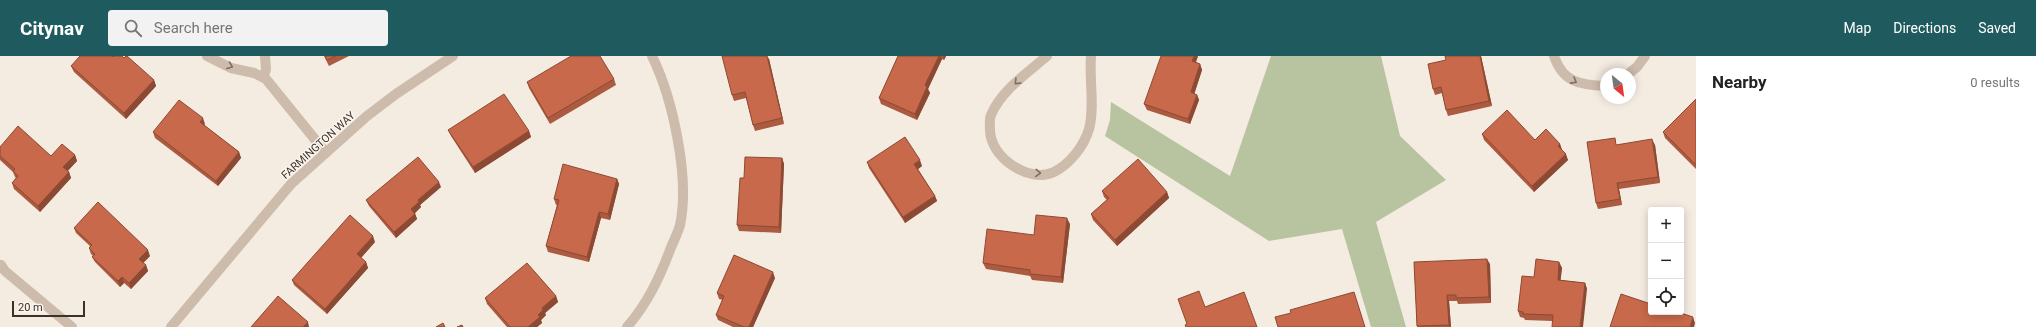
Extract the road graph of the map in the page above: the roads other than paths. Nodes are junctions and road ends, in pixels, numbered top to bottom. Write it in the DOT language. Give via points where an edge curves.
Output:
graph roads {
  1 [pos="207,56"];
  2 [pos="265,56"];
  3 [pos="453,56"];
  4 [pos="652,56"];
  5 [pos="1046,56"];
  6 [pos="1091,56"];
  7 [pos="1554,56"];
  8 [pos="1645,56"];
  9 [pos="1634,68"];
  10 [pos="266,79"];
  11 [pos="1600,86"];
  12 [pos="326,153"];
  13 [pos="0,265"];
  14 [pos="72,327"];
  15 [pos="171,327"];
  16 [pos="627,327"];
  1 -- 10 [label="street, one-way" via="230,68 254,73"];
  2 -- 10 [label="street"];
  3 -- 12 [label="street, FARMINGTON WAY" via="396,94"];
  4 -- 16 [label="street" via="670,103 679,146 682,176 680,226 650,296"];
  5 -- 6 [label="street, one-way" via="999,100 990,116 990,138 1000,155 1013,167 1034,174 1053,173 1081,148 1090,128"];
  7 -- 11 [label="street, one-way" via="1566,76 1582,85"];
  8 -- 9 [label="street"];
  10 -- 12 [label="street"];
  12 -- 15 [label="street, FARMINGTON WAY" via="291,184"];
  13 -- 14 [label="street"];
}
